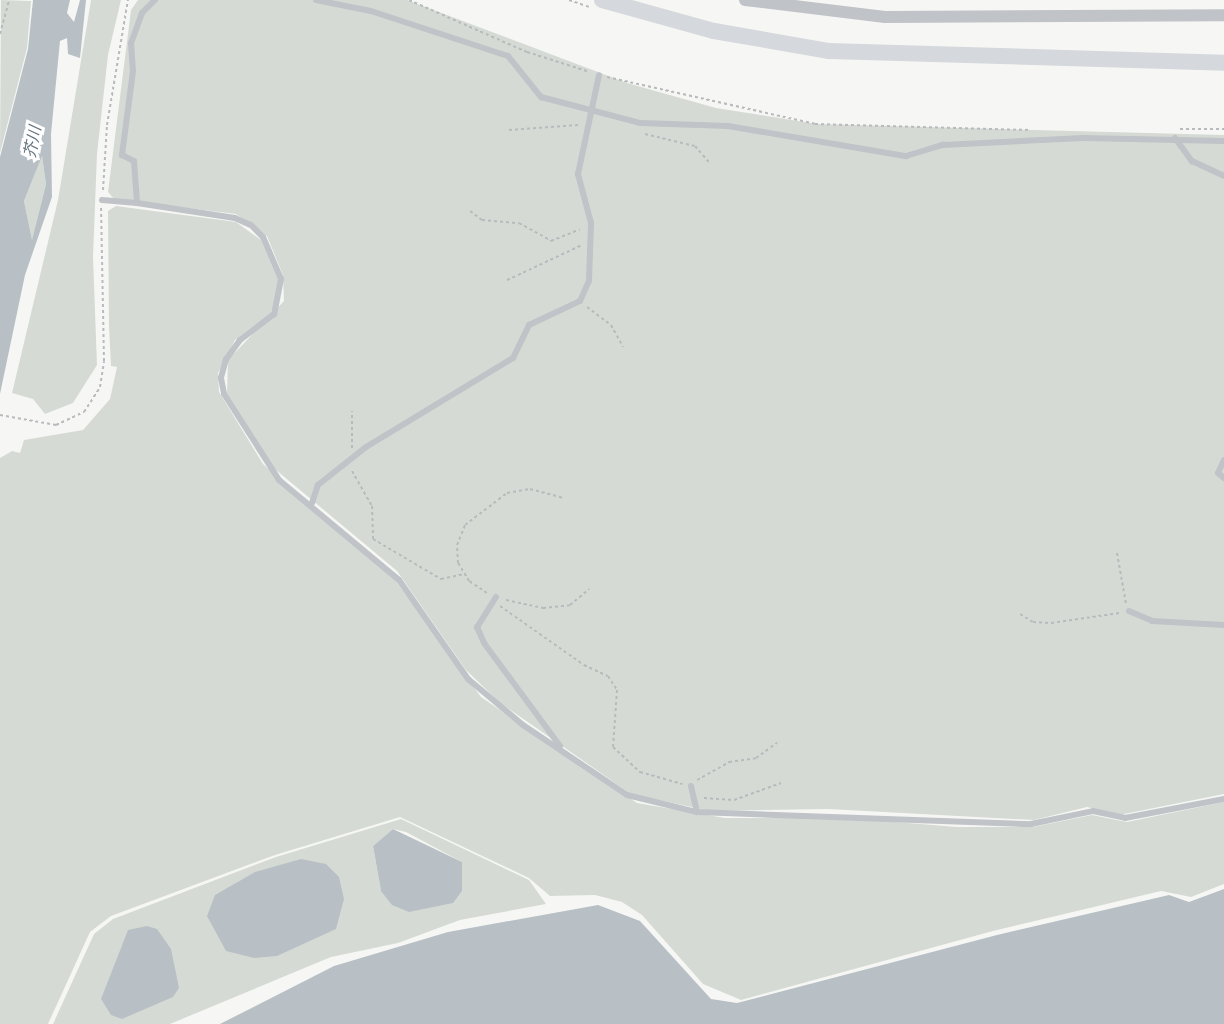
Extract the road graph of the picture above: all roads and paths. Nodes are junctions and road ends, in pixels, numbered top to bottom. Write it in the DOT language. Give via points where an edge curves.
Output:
graph roads {
  1 [pos="9,0"];
  2 [pos="128,0"];
  3 [pos="155,0"];
  4 [pos="316,0"];
  5 [pos="409,0"];
  6 [pos="602,0"];
  7 [pos="746,0"];
  8 [pos="1161,0"];
  9 [pos="1153,12"];
  10 [pos="1224,15"];
  11 [pos="0,34"];
  12 [pos="1224,63"];
  13 [pos="599,75"];
  14 [pos="591,108"];
  15 [pos="634,120"];
  16 [pos="1176,129"];
  17 [pos="1224,129"];
  18 [pos="509,130"];
  19 [pos="1037,130"];
  20 [pos="587,131"];
  21 [pos="1175,138"];
  22 [pos="1224,141"];
  23 [pos="710,163"];
  24 [pos="1224,176"];
  25 [pos="102,200"];
  26 [pos="137,203"];
  27 [pos="470,211"];
  28 [pos="589,231"];
  29 [pos="586,244"];
  30 [pos="507,280"];
  31 [pos="580,302"];
  32 [pos="623,347"];
  33 [pos="352,411"];
  34 [pos="0,415"];
  35 [pos="1224,460"];
  36 [pos="349,464"];
  37 [pos="1224,478"];
  38 [pos="563,498"];
  39 [pos="312,502"];
  40 [pos="1117,553"];
  41 [pos="465,574"];
  42 [pos="590,589"];
  43 [pos="494,599"];
  44 [pos="1129,611"];
  45 [pos="1020,614"];
  46 [pos="1224,626"];
  47 [pos="777,743"];
  48 [pos="562,749"];
  49 [pos="781,783"];
  50 [pos="691,786"];
  51 [pos="693,794"];
  52 [pos="1224,799"];
  53 [pos="697,812"];
  1 -- 11 [label="path"];
  2 -- 25 [label="path" via="106,125"];
  3 -- 26 [label="lane" via="142,13 131,44 133,71 122,155 134,161"];
  4 -- 14 [label="lane" via="391,17 508,56 541,97"];
  5 -- 13 [label="path" via="527,52"];
  6 -- 12 [label="street" via="714,31 829,51"];
  7 -- 9 [label="street" via="885,17"];
  8 -- 9 [label="street"];
  9 -- 10 [label="street"];
  13 -- 14 [label="lane"];
  13 -- 19 [label="path" via="815,124"];
  14 -- 15 [label="lane"];
  14 -- 20 [label="lane"];
  15 -- 21 [label="lane" via="728,126 906,156 943,145"];
  15 -- 23 [label="path" via="646,135 695,146"];
  16 -- 17 [label="path"];
  18 -- 20 [label="path" via="578,124"];
  20 -- 28 [label="lane" via="579,174"];
  21 -- 22 [label="lane"];
  21 -- 24 [label="lane" via="1192,161"];
  25 -- 26 [label="lane"];
  25 -- 34 [label="path" via="100,387 84,411 56,424 32,424"];
  26 -- 39 [label="lane" via="235,218 263,237 281,279 282,298 269,319 233,348 221,378 228,402 263,460 279,480"];
  27 -- 28 [label="path" via="482,220 519,222 551,241 574,227"];
  28 -- 29 [label="lane"];
  29 -- 30 [label="path"];
  29 -- 31 [label="lane" via="589,281"];
  31 -- 32 [label="path" via="611,325"];
  31 -- 36 [label="lane" via="529,325 513,358 366,447"];
  33 -- 36 [label="path"];
  35 -- 37 [label="lane" via="1218,473"];
  36 -- 39 [label="lane" via="318,485"];
  36 -- 41 [label="path" via="372,506 374,539 441,579"];
  38 -- 41 [label="path" via="530,489 486,504 465,525 457,545"];
  39 -- 48 [label="lane" via="399,580 468,679 490,701"];
  40 -- 44 [label="path"];
  41 -- 43 [label="path"];
  42 -- 43 [label="path" via="570,605 543,608"];
  43 -- 48 [label="lane" via="477,627 484,643"];
  43 -- 50 [label="path" via="584,665 608,676 617,690 613,747 622,760 659,780"];
  44 -- 45 [label="path" via="1051,623 1033,622"];
  44 -- 46 [label="lane" via="1152,621"];
  47 -- 50 [label="path" via="756,758 705,773"];
  48 -- 53 [label="lane" via="627,795"];
  49 -- 51 [label="path" via="734,800"];
  50 -- 51 [label="lane"];
  51 -- 53 [label="lane"];
  52 -- 53 [label="lane" via="1125,818 1093,811 1031,824"];
}
